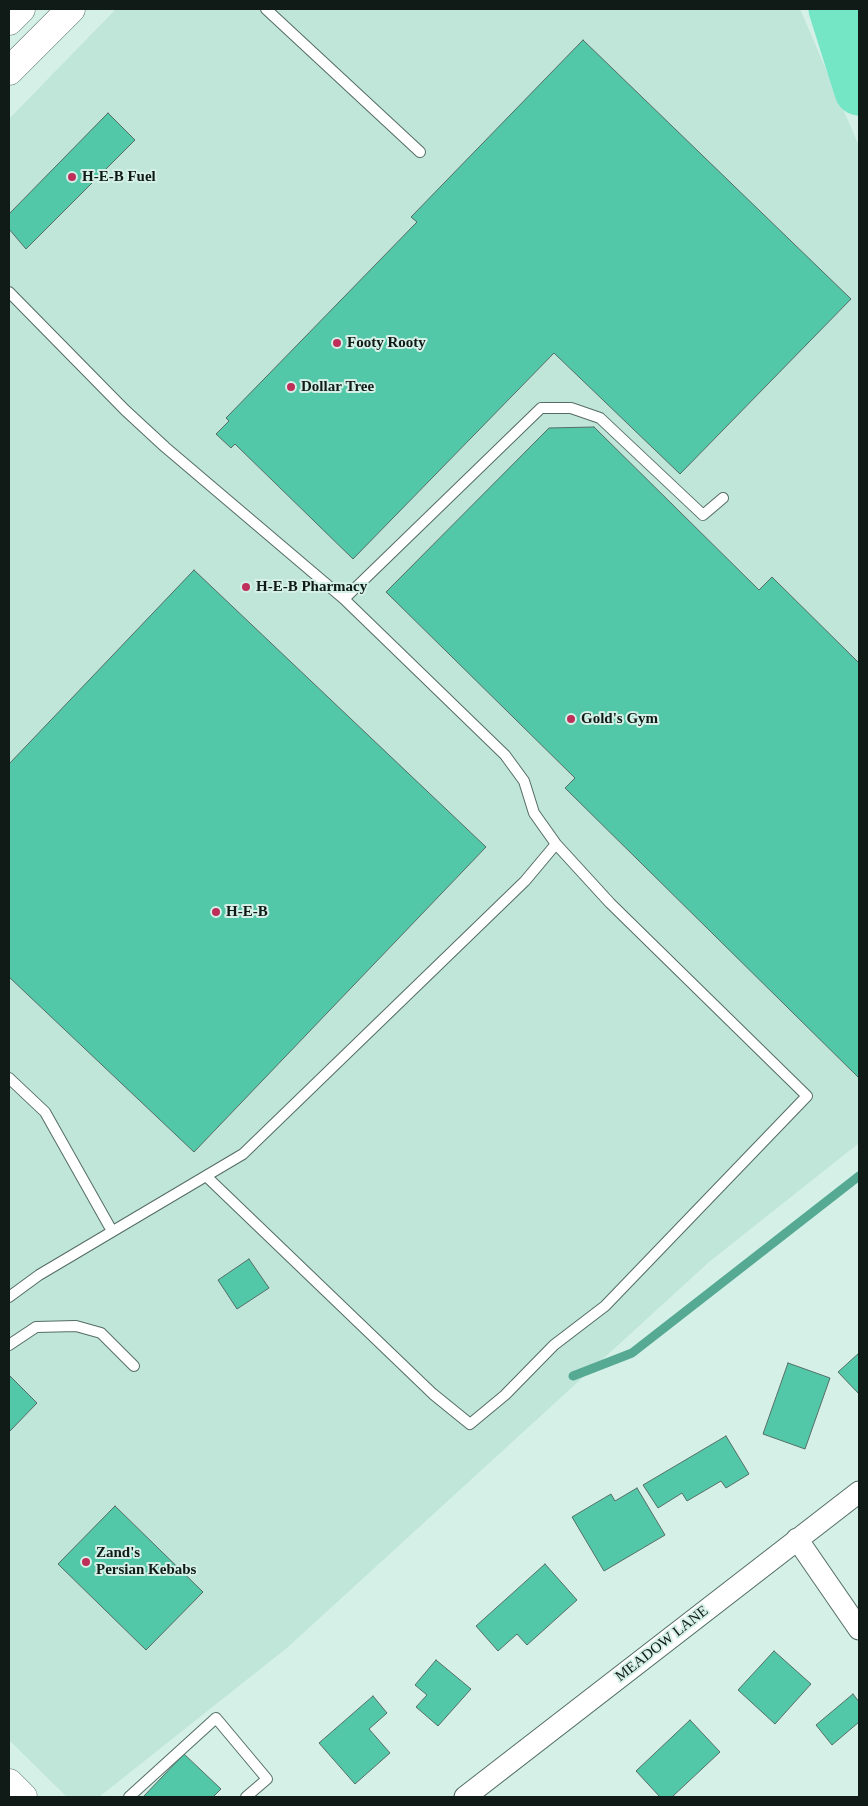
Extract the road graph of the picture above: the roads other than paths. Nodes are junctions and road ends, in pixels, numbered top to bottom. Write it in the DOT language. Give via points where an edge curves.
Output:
graph roads {
  1 [pos="21,9"];
  2 [pos="70,9"];
  3 [pos="266,9"];
  4 [pos="9,21"];
  5 [pos="9,71"];
  6 [pos="420,152"];
  7 [pos="9,292"];
  8 [pos="723,498"];
  9 [pos="344,599"];
  10 [pos="556,844"];
  11 [pos="9,1078"];
  12 [pos="206,1176"];
  13 [pos="112,1231"];
  14 [pos="9,1297"];
  15 [pos="9,1345"];
  16 [pos="134,1366"];
  17 [pos="859,1492"];
  18 [pos="797,1540"];
  19 [pos="859,1629"];
  20 [pos="9,1783"];
  21 [pos="23,1797"];
  22 [pos="129,1797"];
  23 [pos="246,1797"];
  24 [pos="465,1797"];
  1 -- 4 [label="main road"];
  2 -- 5 [label="main road"];
  3 -- 6 [label="lane"];
  7 -- 9 [label="lane" via="165,447"];
  8 -- 9 [label="lane" via="703,515 600,418 571,408 541,408"];
  9 -- 10 [label="lane" via="505,755 524,782 534,813"];
  10 -- 12 [label="lane" via="525,881 243,1154"];
  10 -- 12 [label="lane" via="610,903 807,1096 605,1306 554,1345 505,1395 470,1424 433,1394"];
  11 -- 13 [label="lane" via="45,1112"];
  12 -- 13 [label="lane"];
  13 -- 14 [label="lane"];
  15 -- 16 [label="lane" via="36,1327 76,1326 101,1333"];
  17 -- 18 [label="street, MEADOW LANE"];
  18 -- 19 [label="street"];
  18 -- 24 [label="street, MEADOW LANE"];
  20 -- 21 [label="main road"];
  22 -- 23 [label="lane" via="216,1718 267,1779"];
}
